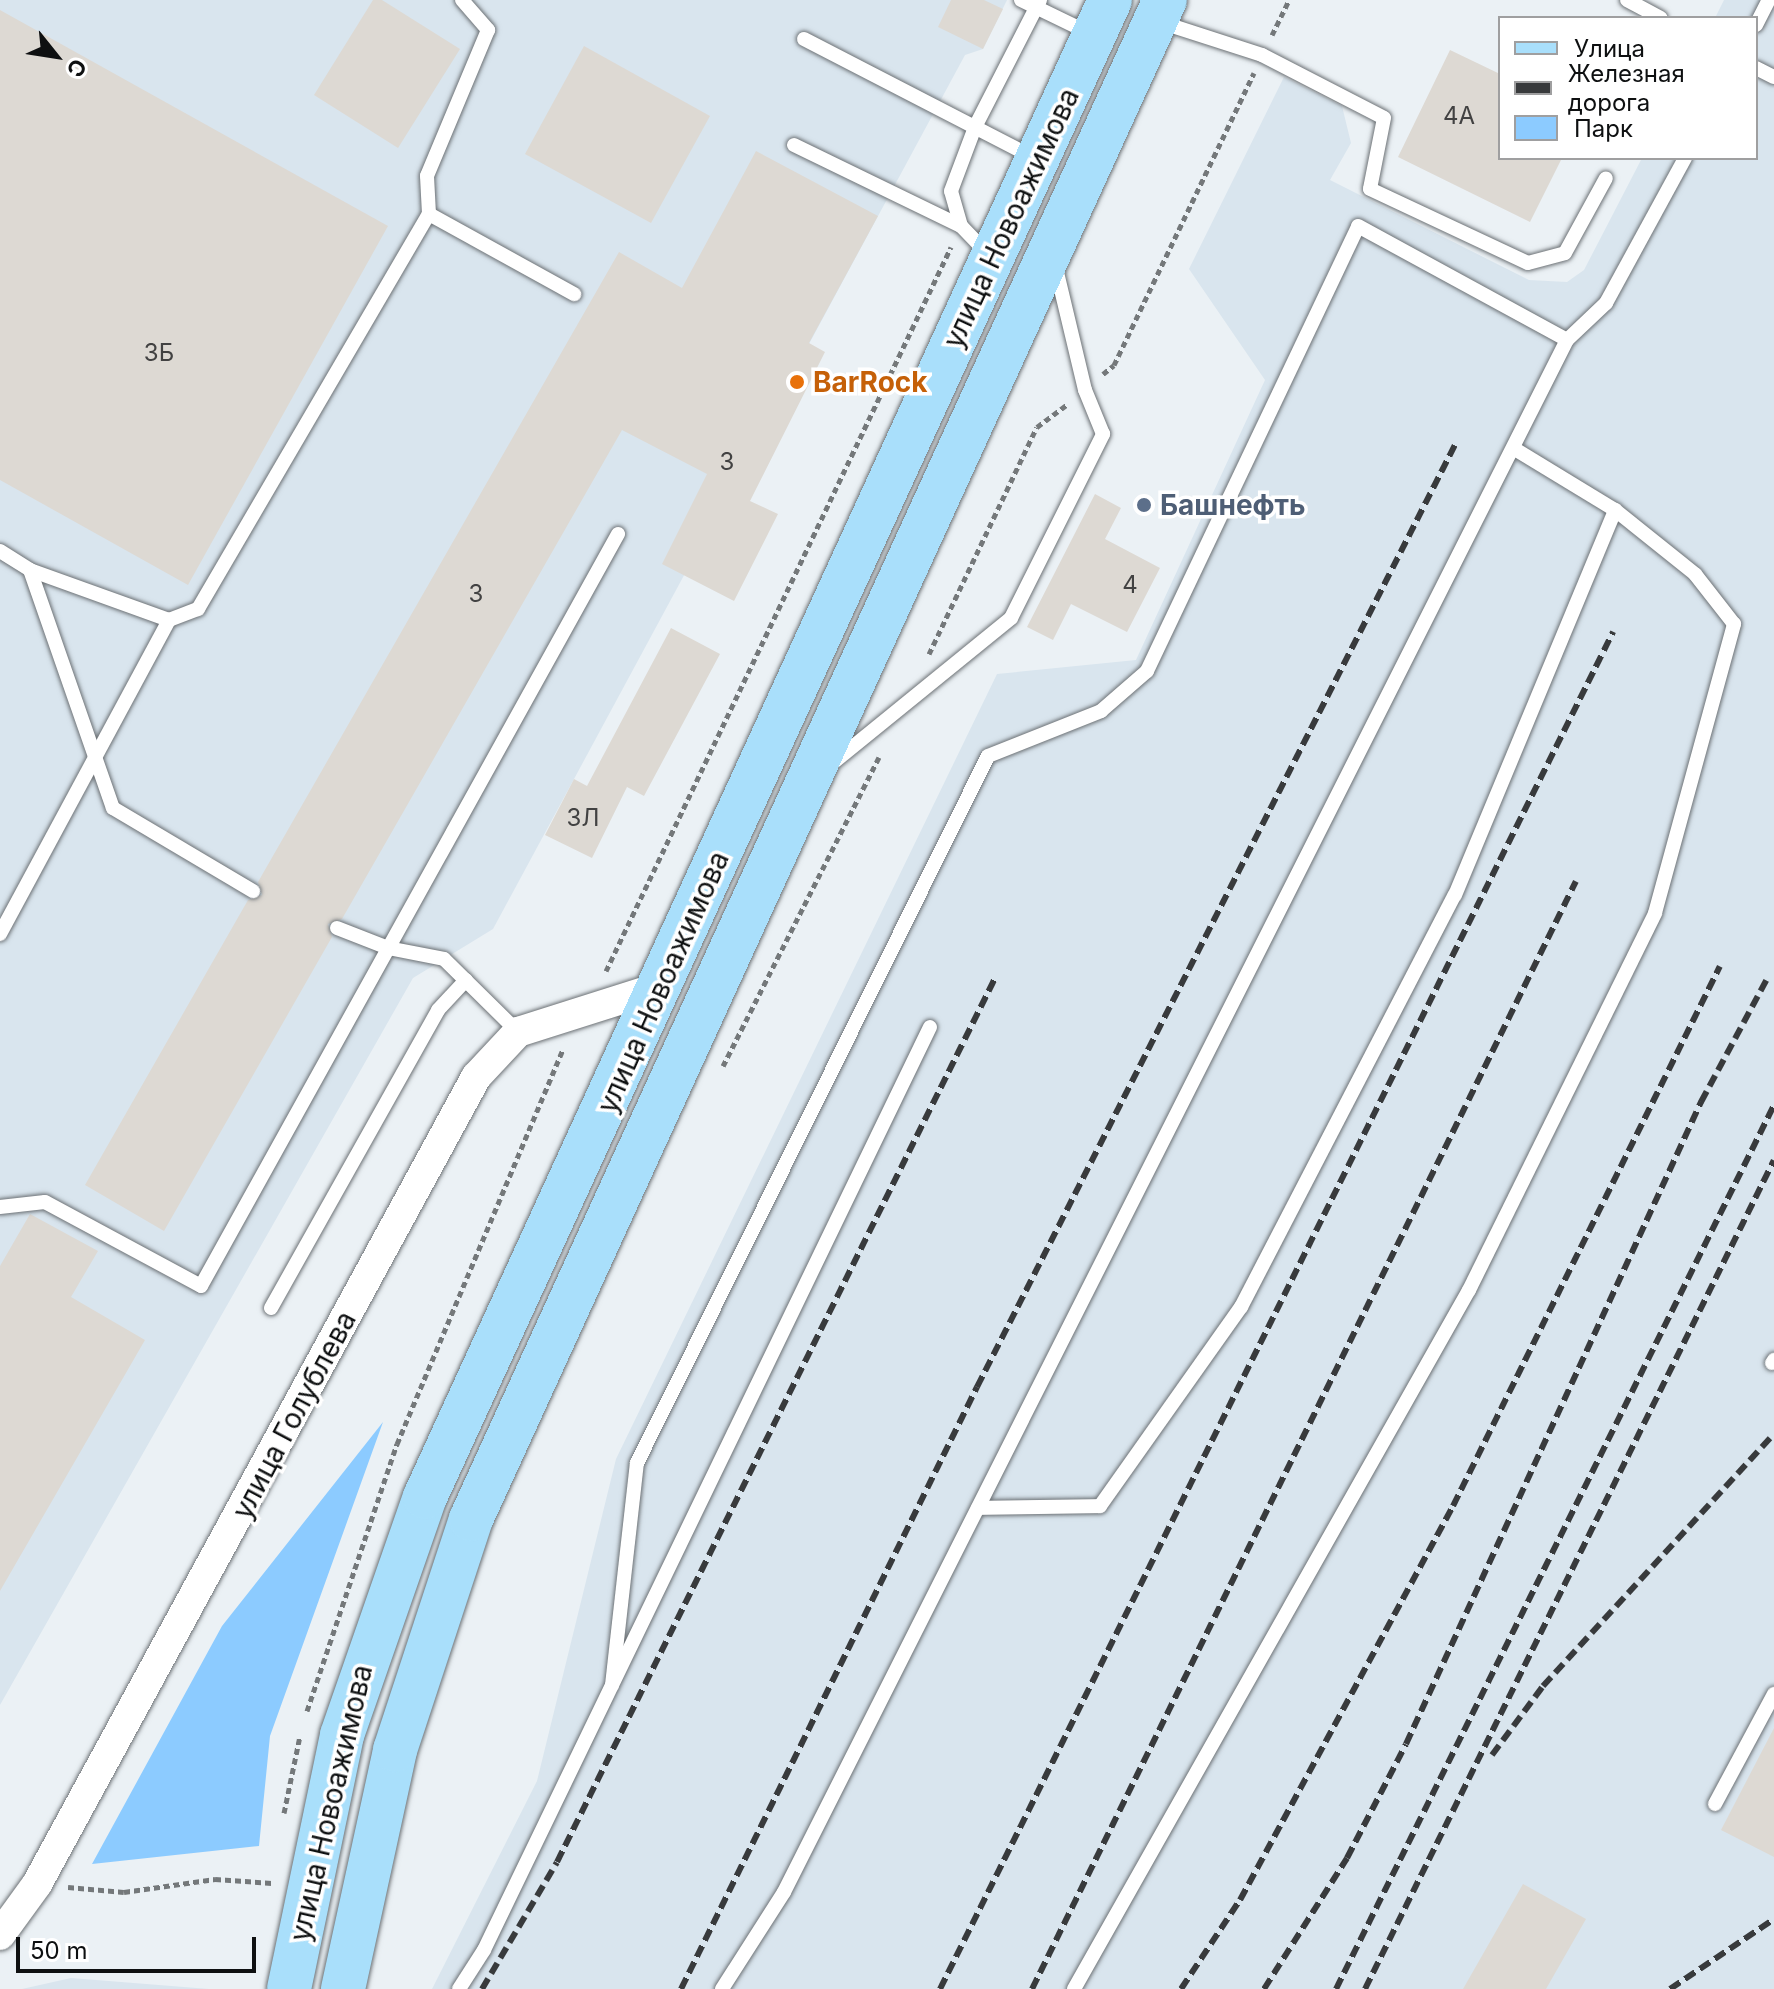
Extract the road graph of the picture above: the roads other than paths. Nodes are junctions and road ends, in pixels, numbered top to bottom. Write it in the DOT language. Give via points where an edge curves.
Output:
graph roads {
  1 [pos="462,0"];
  2 [pos="1021,0"];
  3 [pos="1627,0"];
  4 [pos="1769,0"];
  5 [pos="1038,4"];
  6 [pos="1160,10"];
  7 [pos="1657,16"];
  8 [pos="1102,18"];
  9 [pos="1758,21"];
  10 [pos="804,39"];
  11 [pos="975,127"];
  12 [pos="794,145"];
  13 [pos="1038,160"];
  14 [pos="1684,160"];
  15 [pos="1606,178"];
  16 [pos="429,214"];
  17 [pos="961,226"];
  18 [pos="1052,251"];
  19 [pos="993,259"];
  20 [pos="574,294"];
  21 [pos="1567,340"];
  22 [pos="1513,448"];
  23 [pos="1615,510"];
  24 [pos="618,534"];
  25 [pos="0,551"];
  26 [pos="30,570"];
  27 [pos="169,620"];
  28 [pos="95,756"];
  29 [pos="806,785"];
  30 [pos="253,891"];
  31 [pos="337,928"];
  32 [pos="0,934"];
  33 [pos="388,948"];
  34 [pos="466,980"];
  35 [pos="663,986"];
  36 [pos="930,1027"];
  37 [pos="518,1032"];
  38 [pos="0,1207"];
  39 [pos="271,1308"];
  40 [pos="978,1508"];
  41 [pos="612,1685"];
  42 [pos="1774,1694"];
  43 [pos="1715,1804"];
  44 [pos="0,1935"];
  45 [pos="730,1985"];
  46 [pos="289,1989"];
  47 [pos="343,1989"];
  48 [pos="459,1989"];
  49 [pos="1074,1989"];
  1 -- 16 [label="lane" via="488,30 427,176"];
  2 -- 5 [label="lane"];
  3 -- 7 [label="lane"];
  4 -- 9 [label="lane"];
  5 -- 8 [label="lane"];
  5 -- 11 [label="lane"];
  6 -- 15 [label="lane" via="1384,118 1370,189 1528,263 1565,253"];
  6 -- 18 [label="main road, улица Новоажимова"];
  8 -- 13 [label="main road, улица Новоажимова"];
  10 -- 11 [label="lane"];
  11 -- 13 [label="lane"];
  11 -- 17 [label="lane" via="951,191"];
  12 -- 17 [label="lane"];
  13 -- 19 [label="main road, улица Новоажимова"];
  14 -- 21 [label="lane" via="1606,303"];
  16 -- 20 [label="lane"];
  16 -- 27 [label="lane" via="198,609"];
  17 -- 19 [label="lane"];
  18 -- 29 [label="main road, улица Новоажимова"];
  18 -- 29 [label="lane" via="1085,390 1103,434 1011,618"];
  19 -- 35 [label="main road, улица Новоажимова"];
  21 -- 22 [label="lane"];
  21 -- 41 [label="lane" via="1358,226 1147,671 1101,711 988,756 637,1463"];
  22 -- 23 [label="lane"];
  22 -- 40 [label="lane"];
  23 -- 40 [label="lane" via="1455,895 1241,1307 1100,1506"];
  23 -- 49 [label="lane" via="1695,574 1734,624 1655,913 1469,1290"];
  24 -- 33 [label="lane"];
  25 -- 26 [label="lane"];
  26 -- 27 [label="lane"];
  26 -- 28 [label="lane"];
  27 -- 28 [label="lane"];
  28 -- 30 [label="lane" via="113,808"];
  28 -- 32 [label="lane"];
  29 -- 47 [label="main road, улица Новоажимова" via="471,1519 399,1736"];
  31 -- 33 [label="lane"];
  33 -- 34 [label="lane" via="444,959"];
  33 -- 38 [label="lane" via="201,1286 45,1202"];
  34 -- 37 [label="lane"];
  34 -- 39 [label="lane" via="438,1010"];
  35 -- 37 [label="street, улица Голублева"];
  35 -- 46 [label="main road, улица Новоажимова" via="425,1497 392,1580 288,1905"];
  36 -- 41 [label="lane"];
  37 -- 44 [label="street, улица Голублева" via="476,1077 37,1884"];
  40 -- 45 [label="lane" via="784,1892"];
  41 -- 48 [label="lane" via="484,1950"];
  42 -- 43 [label="lane"];
}
